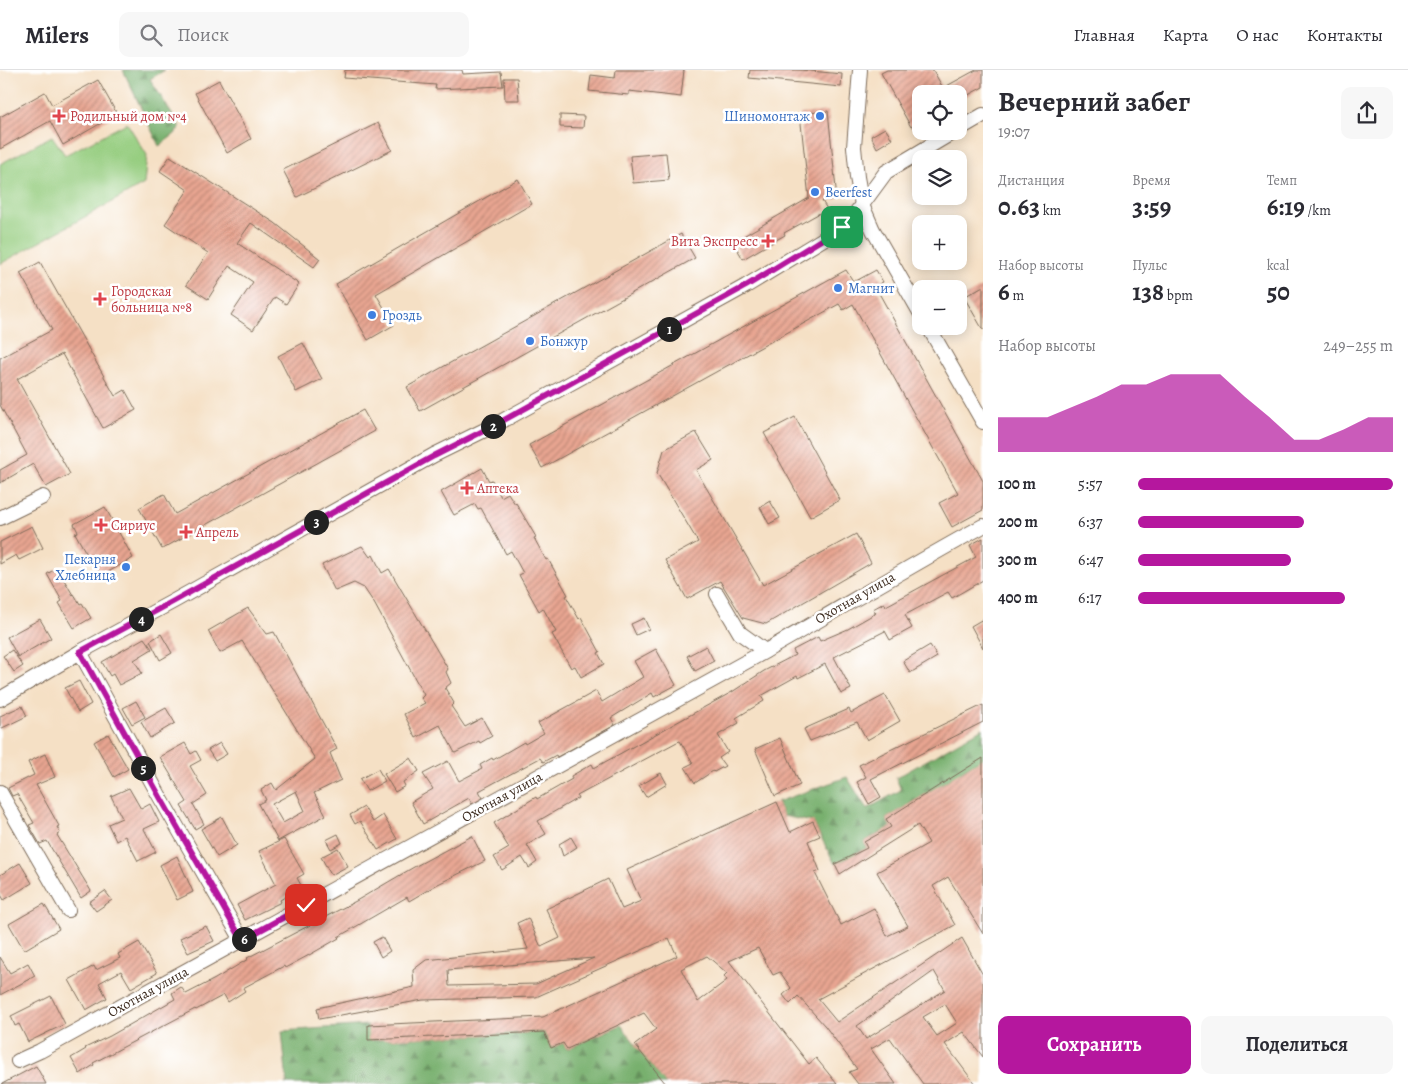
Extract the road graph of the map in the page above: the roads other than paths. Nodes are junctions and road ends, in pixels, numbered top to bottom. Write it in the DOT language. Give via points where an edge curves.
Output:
graph roads {
  1 [pos="860,70"];
  2 [pos="983,115"];
  3 [pos="967,124"];
  4 [pos="939,140"];
  5 [pos="862,205"];
  6 [pos="912,298"];
  7 [pos="933,335"];
  8 [pos="983,422"];
  9 [pos="43,497"];
  10 [pos="0,518"];
  11 [pos="983,526"];
  12 [pos="716,594"];
  13 [pos="764,651"];
  14 [pos="80,652"];
  15 [pos="0,700"];
  16 [pos="0,792"];
  17 [pos="68,910"];
  18 [pos="242,940"];
  19 [pos="18,1061"];
  1 -- 5 [label="street" via="854,148"];
  2 -- 3 [label="street"];
  4 -- 5 [label="street" via="886,172"];
  5 -- 6 [label="street"];
  5 -- 14 [label="street" via="842,227 746,286"];
  7 -- 8 [label="street"];
  9 -- 10 [label="street"];
  11 -- 13 [label="street, Охотная улица"];
  12 -- 13 [label="street" via="740,633"];
  13 -- 18 [label="street, Охотная улица"];
  14 -- 15 [label="street"];
  14 -- 18 [label="street"];
  16 -- 17 [label="street"];
  18 -- 19 [label="street, Охотная улица" via="40,1052"];
}
